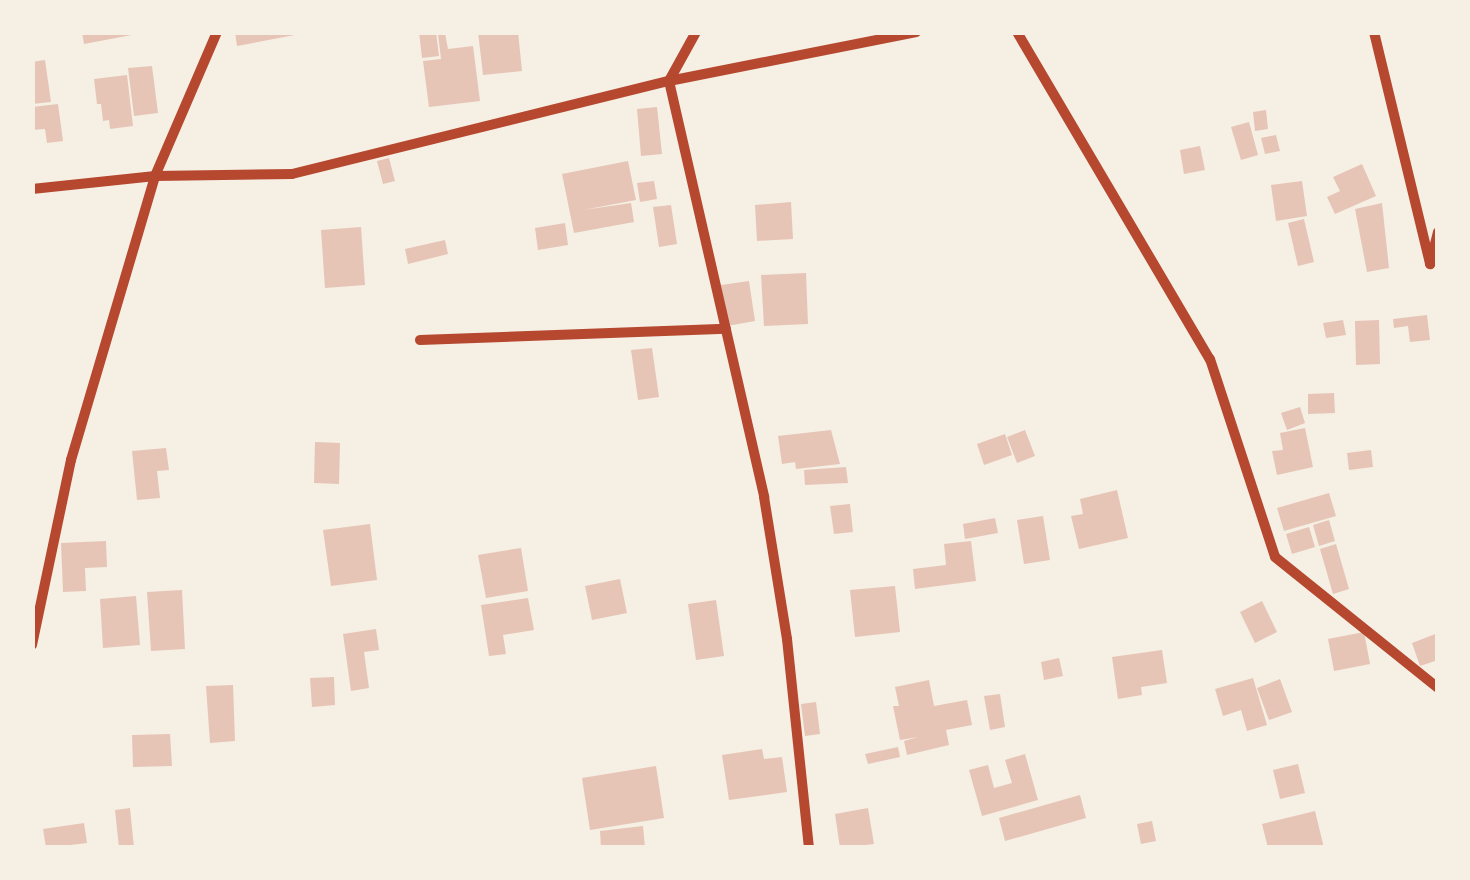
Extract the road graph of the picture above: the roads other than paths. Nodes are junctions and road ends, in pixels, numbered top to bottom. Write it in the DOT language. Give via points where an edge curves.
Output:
graph roads {
  1 [pos="218,32"];
  2 [pos="696,32"];
  3 [pos="916,32"];
  4 [pos="1017,32"];
  5 [pos="1374,32"];
  6 [pos="669,81"];
  7 [pos="155,176"];
  8 [pos="32,189"];
  9 [pos="1438,232"];
  10 [pos="726,329"];
  11 [pos="420,340"];
  12 [pos="32,646"];
  13 [pos="1438,688"];
  14 [pos="809,848"];
  1 -- 7 [label="street"];
  2 -- 6 [label="street"];
  3 -- 6 [label="street"];
  4 -- 13 [label="street" via="1210,359 1276,558"];
  5 -- 9 [label="street" via="1430,264"];
  6 -- 7 [label="street" via="292,174"];
  6 -- 10 [label="street"];
  7 -- 8 [label="street"];
  7 -- 12 [label="street" via="71,460"];
  10 -- 11 [label="street"];
  10 -- 14 [label="street" via="787,638"];
}
